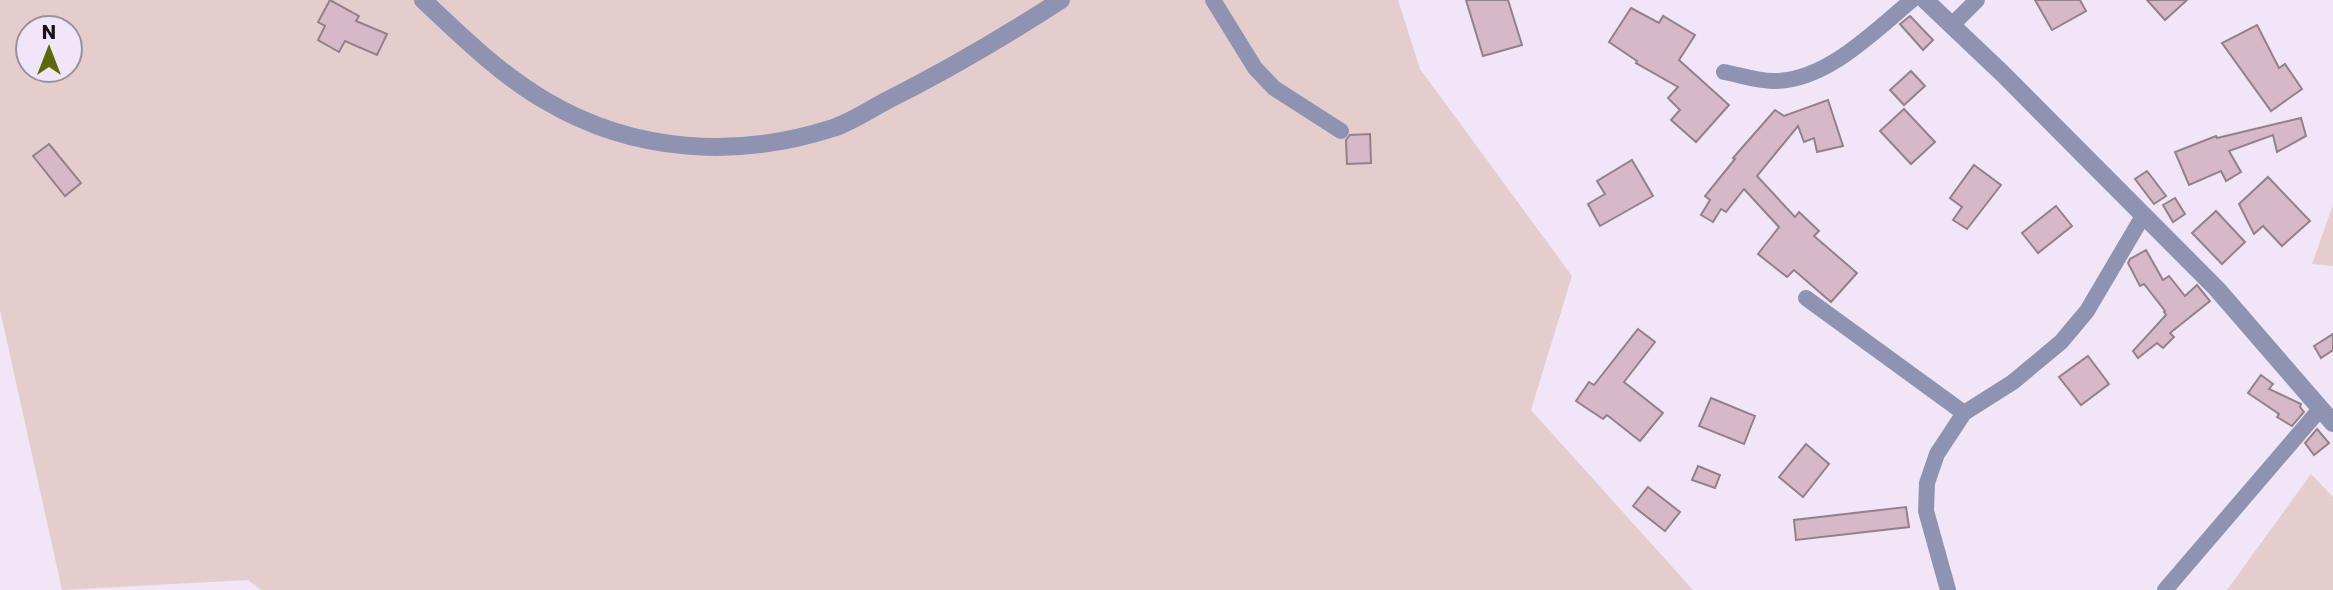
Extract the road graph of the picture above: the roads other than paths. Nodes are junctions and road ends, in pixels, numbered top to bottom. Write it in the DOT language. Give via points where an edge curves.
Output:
graph roads {
  1 [pos="423,0"];
  2 [pos="1060,0"];
  3 [pos="1213,0"];
  4 [pos="1912,0"];
  5 [pos="1925,0"];
  6 [pos="1977,0"];
  7 [pos="1952,25"];
  8 [pos="1724,72"];
  9 [pos="1341,131"];
  10 [pos="2143,216"];
  11 [pos="1806,298"];
  12 [pos="2321,408"];
  13 [pos="1964,413"];
  14 [pos="2333,423"];
  15 [pos="1948,590"];
  16 [pos="2165,590"];
  1 -- 2 [label="street" via="458,34 543,100 574,117 635,139 682,147 785,141 836,127 961,62"];
  3 -- 9 [label="street" via="1255,68 1274,88"];
  4 -- 8 [label="street" via="1816,73 1770,82"];
  5 -- 7 [label="street"];
  6 -- 7 [label="street"];
  7 -- 10 [label="street"];
  10 -- 12 [label="street" via="2217,289"];
  10 -- 13 [label="street" via="2087,311 2061,342 2013,382"];
  11 -- 13 [label="street"];
  12 -- 14 [label="street"];
  12 -- 16 [label="street"];
  13 -- 15 [label="street" via="1937,454 1927,483 1926,511"];
}
